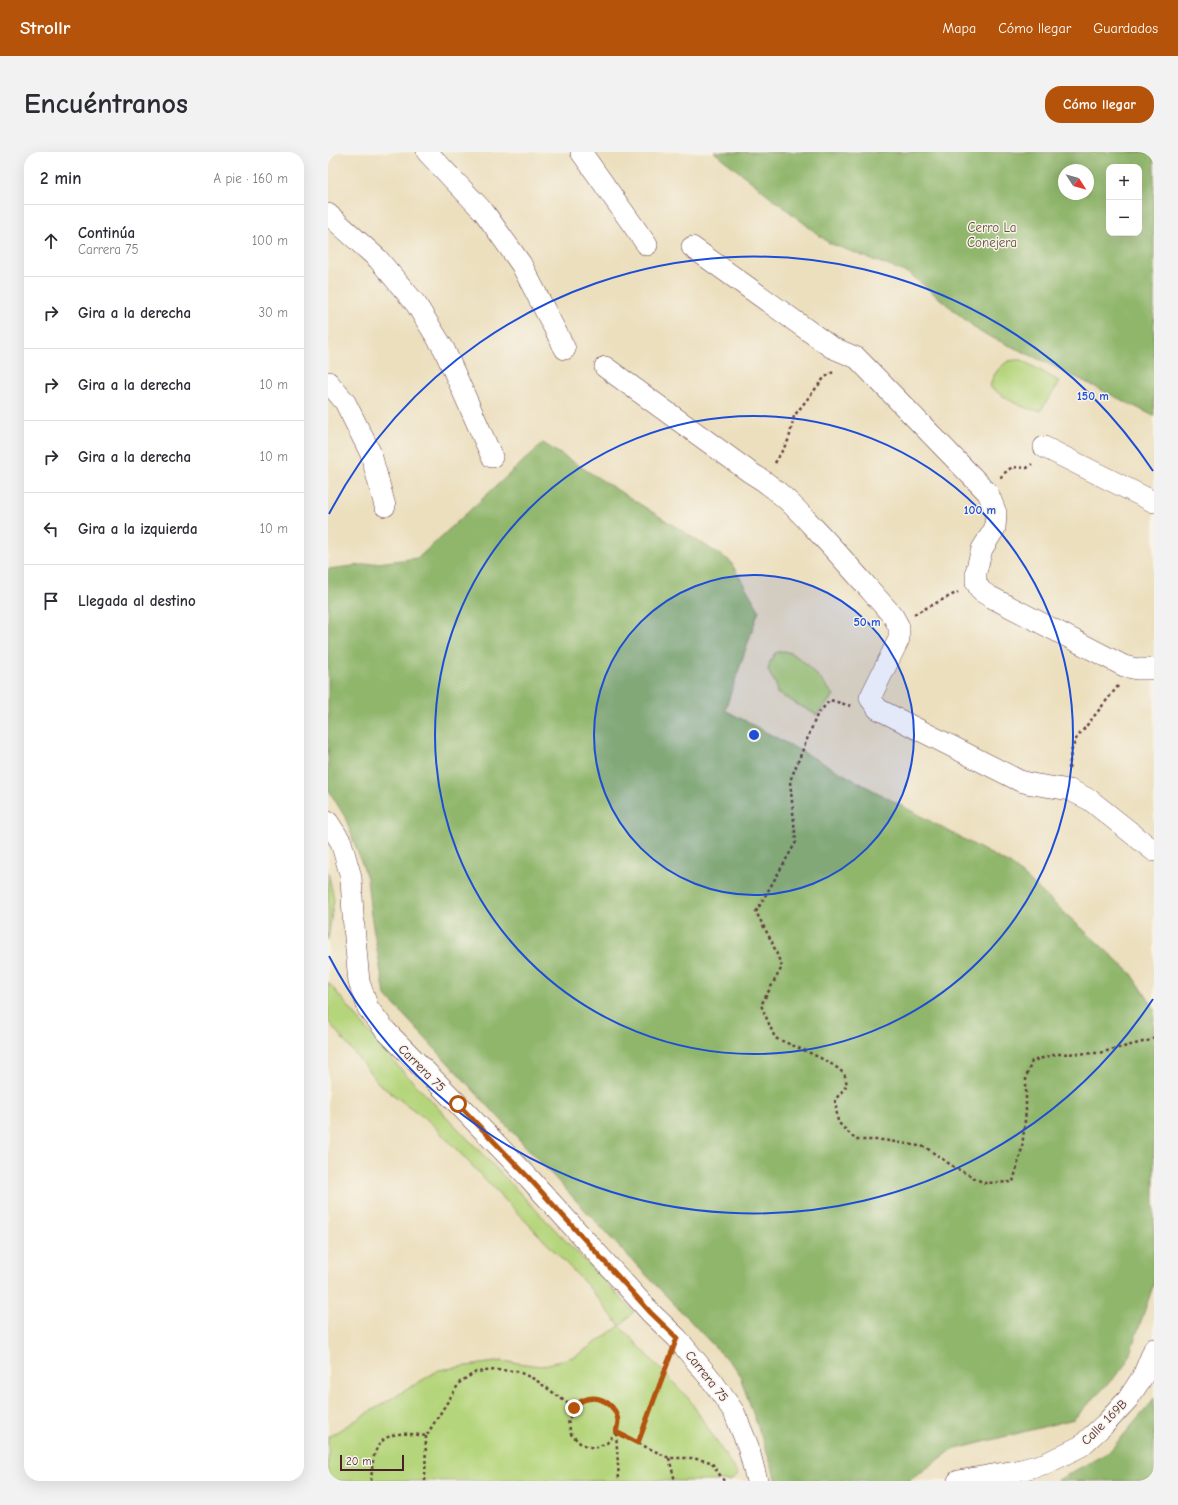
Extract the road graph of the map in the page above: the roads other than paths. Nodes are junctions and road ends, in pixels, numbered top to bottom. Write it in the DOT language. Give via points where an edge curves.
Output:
graph roads {
  1 [pos="426,152"];
  2 [pos="581,152"];
  3 [pos="328,214"];
  4 [pos="647,245"];
  5 [pos="692,247"];
  6 [pos="565,349"];
  7 [pos="605,367"];
  8 [pos="328,382"];
  9 [pos="1044,447"];
  10 [pos="492,457"];
  11 [pos="1154,502"];
  12 [pos="385,506"];
  13 [pos="1154,669"];
  14 [pos="328,822"];
  15 [pos="1154,851"];
  16 [pos="1154,1349"];
  17 [pos="756,1481"];
  18 [pos="958,1481"];
  1 -- 6 [label="street" via="484,212 521,264"];
  2 -- 4 [label="street"];
  3 -- 10 [label="street" via="378,259 416,304 444,349"];
  5 -- 13 [label="street" via="831,347 857,358 988,493 996,513 995,528 982,549 976,572 976,582 981,591 1124,666"];
  7 -- 15 [label="street" via="787,499 893,616 900,627 899,639 870,698 878,709 1020,781 1070,790 1090,800"];
  8 -- 12 [label="street" via="345,402 371,454"];
  9 -- 11 [label="street"];
  14 -- 17 [label="street, Carrera 75" via="341,842 351,877 359,982 368,1008 386,1031 529,1178 651,1313 677,1338 734,1412 748,1446"];
  16 -- 18 [label="street, Calle 169B" via="1144,1376 1128,1399 1081,1446 1047,1463"];
}
